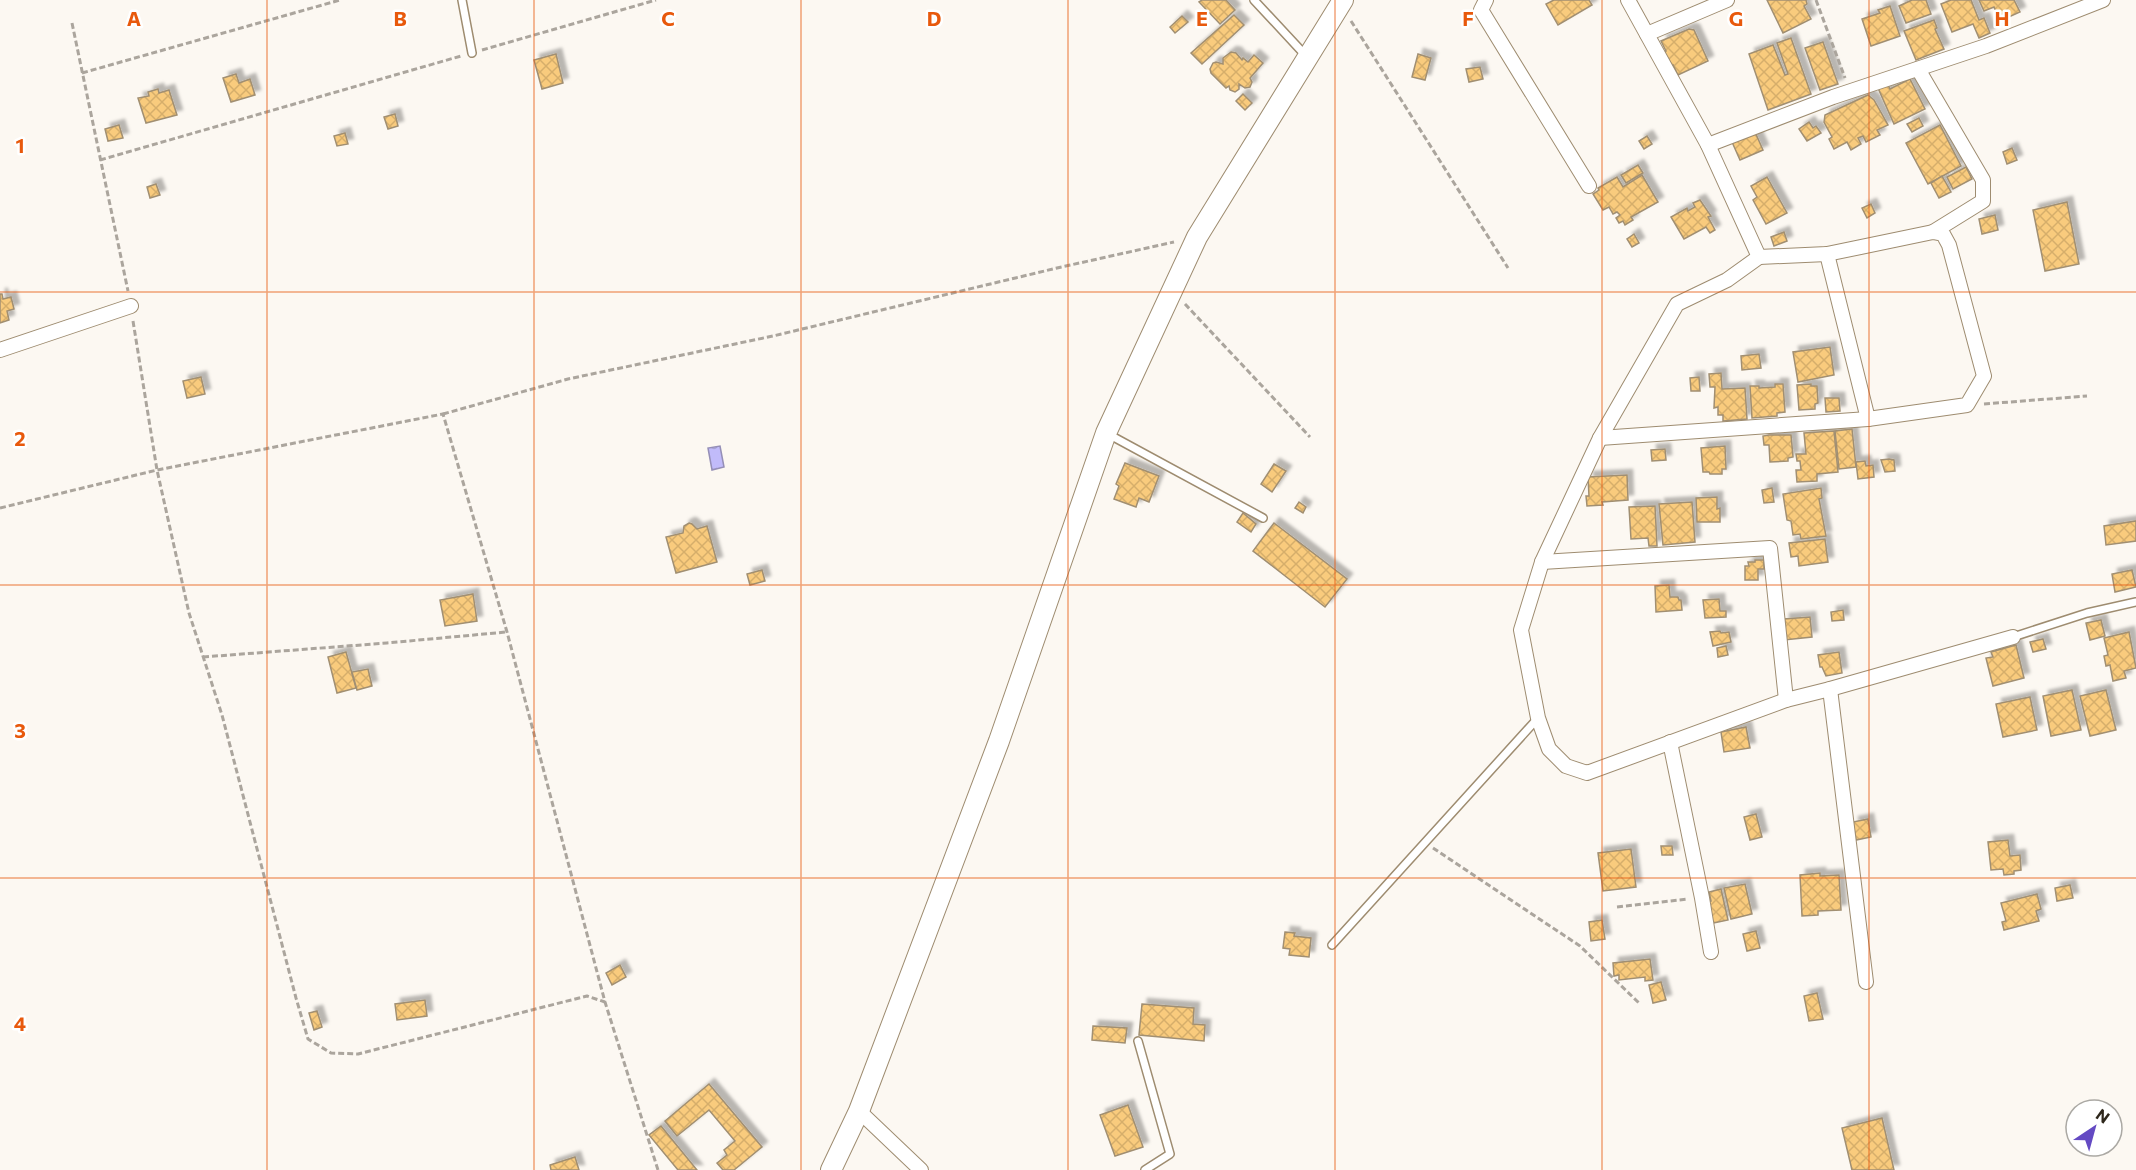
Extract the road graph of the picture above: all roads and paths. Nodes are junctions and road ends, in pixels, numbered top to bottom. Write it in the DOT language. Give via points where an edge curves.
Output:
graph roads {
  1 [pos="340,0"];
  2 [pos="462,0"];
  3 [pos="656,0"];
  4 [pos="1254,0"];
  5 [pos="1486,0"];
  6 [pos="1628,0"];
  7 [pos="1727,0"];
  8 [pos="1816,0"];
  9 [pos="2103,0"];
  10 [pos="1342,2"];
  11 [pos="72,23"];
  12 [pos="1647,34"];
  13 [pos="472,53"];
  14 [pos="1309,59"];
  15 [pos="1918,69"];
  16 [pos="82,72"];
  17 [pos="1850,91"];
  18 [pos="1708,145"];
  19 [pos="100,160"];
  20 [pos="1589,186"];
  21 [pos="1933,232"];
  22 [pos="1197,237"];
  23 [pos="1827,254"];
  24 [pos="1759,257"];
  25 [pos="1508,268"];
  26 [pos="1171,289"];
  27 [pos="131,306"];
  28 [pos="0,350"];
  29 [pos="2086,396"];
  30 [pos="1967,405"];
  31 [pos="443,414"];
  32 [pos="1868,419"];
  33 [pos="1106,433"];
  34 [pos="1310,437"];
  35 [pos="1600,438"];
  36 [pos="158,470"];
  37 [pos="0,508"];
  38 [pos="1263,518"];
  39 [pos="1542,562"];
  40 [pos="2136,602"];
  41 [pos="507,632"];
  42 [pos="2013,637"];
  43 [pos="203,657"];
  44 [pos="1830,689"];
  45 [pos="1786,700"];
  46 [pos="1538,718"];
  47 [pos="1670,742"];
  48 [pos="1425,843"];
  49 [pos="1702,898"];
  50 [pos="1617,907"];
  51 [pos="1332,945"];
  52 [pos="1711,952"];
  53 [pos="1866,982"];
  54 [pos="605,1002"];
  55 [pos="1639,1003"];
  56 [pos="1138,1041"];
  57 [pos="859,1111"];
  58 [pos="658,1170"];
  59 [pos="831,1170"];
  60 [pos="921,1170"];
  61 [pos="1145,1170"];
  1 -- 16 [label="path"];
  2 -- 13 [label="lane"];
  3 -- 13 [label="path"];
  4 -- 14 [label="lane"];
  5 -- 20 [label="street" via="1481,10"];
  6 -- 12 [label="street"];
  7 -- 12 [label="street"];
  8 -- 17 [label="path"];
  9 -- 15 [label="street"];
  10 -- 14 [label="street"];
  10 -- 25 [label="path"];
  11 -- 16 [label="path"];
  12 -- 18 [label="street"];
  13 -- 19 [label="path"];
  14 -- 22 [label="street"];
  15 -- 17 [label="street"];
  15 -- 21 [label="street" via="1983,180 1983,201"];
  16 -- 19 [label="path"];
  17 -- 18 [label="street"];
  18 -- 24 [label="street"];
  19 -- 27 [label="path"];
  21 -- 23 [label="street"];
  21 -- 30 [label="street" via="1943,234 1949,245 1984,376"];
  22 -- 26 [label="street"];
  22 -- 31 [label="path" via="773,336 568,379"];
  23 -- 24 [label="street"];
  23 -- 32 [label="street"];
  24 -- 35 [label="street" via="1727,280 1677,304"];
  26 -- 33 [label="street"];
  26 -- 34 [label="path"];
  27 -- 28 [label="street"];
  27 -- 36 [label="path"];
  29 -- 30 [label="path"];
  30 -- 32 [label="street"];
  31 -- 36 [label="path"];
  31 -- 41 [label="path"];
  32 -- 35 [label="street"];
  33 -- 38 [label="lane"];
  33 -- 57 [label="street" via="999,741"];
  35 -- 39 [label="street"];
  36 -- 37 [label="path"];
  36 -- 43 [label="path" via="189,613"];
  39 -- 45 [label="street" via="1770,548"];
  39 -- 46 [label="street" via="1521,630"];
  40 -- 42 [label="lane" via="2086,613"];
  41 -- 43 [label="path"];
  41 -- 54 [label="path"];
  42 -- 44 [label="street"];
  43 -- 54 [label="path" via="309,1039 331,1053 358,1054 587,996"];
  44 -- 45 [label="street"];
  44 -- 53 [label="street"];
  45 -- 47 [label="street"];
  46 -- 47 [label="street" via="1549,749 1566,766 1587,772"];
  46 -- 48 [label="lane"];
  47 -- 49 [label="street"];
  48 -- 51 [label="lane"];
  48 -- 55 [label="path" via="1580,946"];
  49 -- 50 [label="path"];
  49 -- 52 [label="street"];
  54 -- 58 [label="path"];
  56 -- 61 [label="lane" via="1170,1154"];
  57 -- 59 [label="street"];
  57 -- 60 [label="street"];
}
